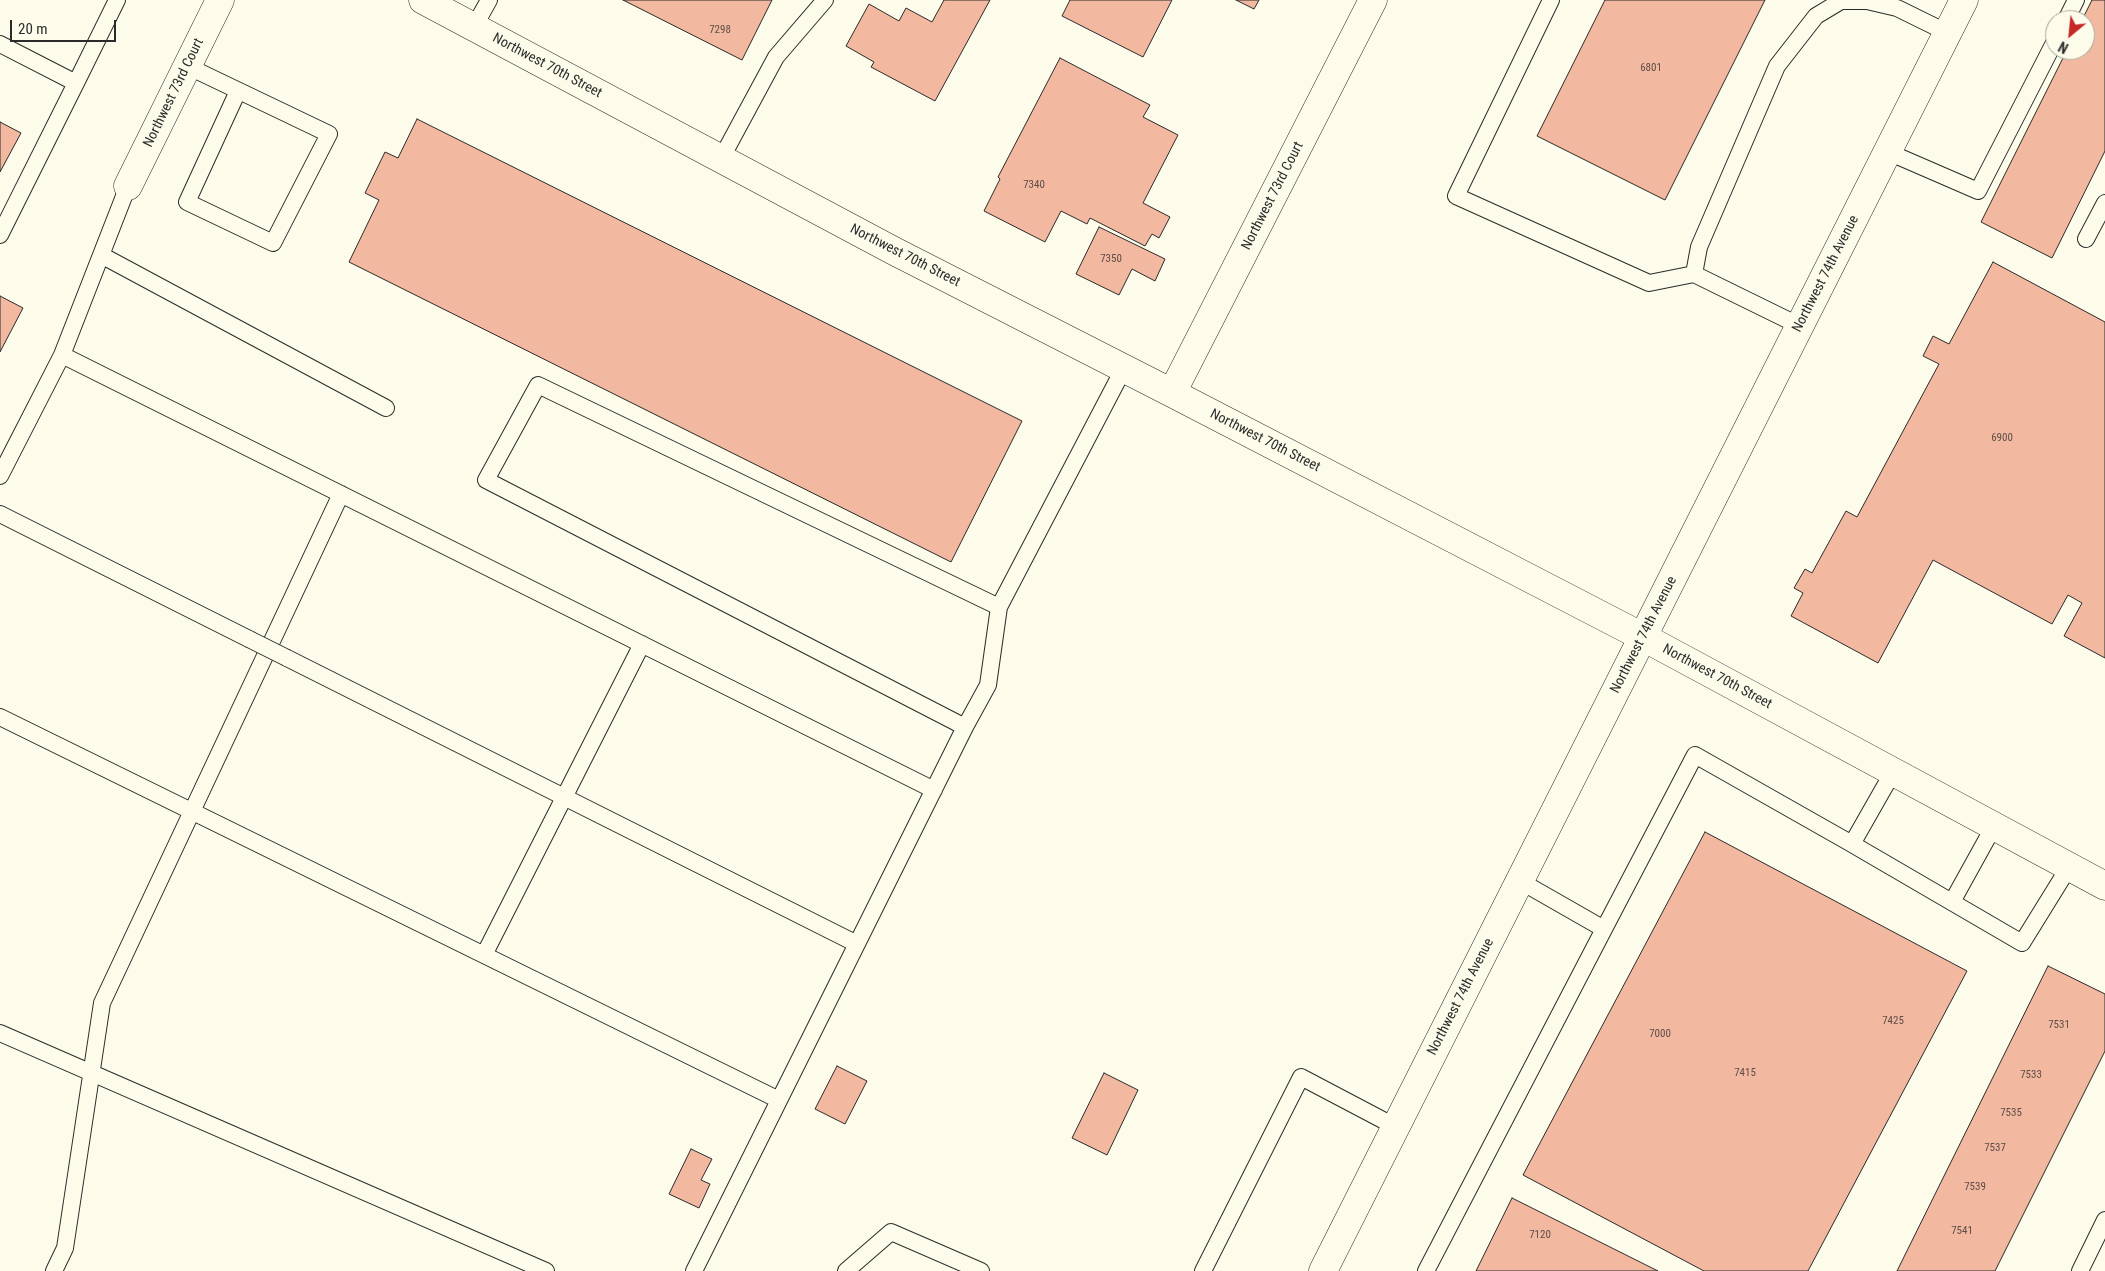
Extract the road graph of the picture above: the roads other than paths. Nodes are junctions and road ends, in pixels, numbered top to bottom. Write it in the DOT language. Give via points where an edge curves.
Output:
graph roads {
  1 [pos="117,0"];
  2 [pos="220,0"];
  3 [pos="423,0"];
  4 [pos="489,0"];
  5 [pos="825,0"];
  6 [pos="1373,0"];
  7 [pos="1551,0"];
  8 [pos="1964,0"];
  9 [pos="474,28"];
  10 [pos="1948,33"];
  11 [pos="0,44"];
  12 [pos="2045,60"];
  13 [pos="187,66"];
  14 [pos="76,83"];
  15 [pos="238,91"];
  16 [pos="1888,152"];
  17 [pos="721,159"];
  18 [pos="128,186"];
  19 [pos="2105,203"];
  20 [pos="0,235"];
  21 [pos="2086,239"];
  22 [pos="101,256"];
  23 [pos="1694,274"];
  24 [pos="1800,326"];
  25 [pos="62,355"];
  26 [pos="1124,368"];
  27 [pos="1172,393"];
  28 [pos="386,408"];
  29 [pos="0,476"];
  30 [pos="341,494"];
  31 [pos="0,514"];
  32 [pos="1000,607"];
  33 [pos="1643,637"];
  34 [pos="642,644"];
  35 [pos="0,717"];
  36 [pos="965,728"];
  37 [pos="1893,772"];
  38 [pos="934,790"];
  39 [pos="564,797"];
  40 [pos="192,811"];
  41 [pos="1994,826"];
  42 [pos="1852,844"];
  43 [pos="2069,867"];
  44 [pos="1520,881"];
  45 [pos="2105,886"];
  46 [pos="1952,902"];
  47 [pos="1604,929"];
  48 [pos="857,944"];
  49 [pos="484,955"];
  50 [pos="0,1033"];
  51 [pos="91,1073"];
  52 [pos="779,1100"];
  53 [pos="1396,1127"];
  54 [pos="2105,1220"];
  55 [pos="54,1271"];
  56 [pos="546,1271"];
  57 [pos="694,1271"];
  58 [pos="846,1271"];
  59 [pos="981,1271"];
  60 [pos="1203,1271"];
  61 [pos="1323,1271"];
  62 [pos="1426,1271"];
  63 [pos="2080,1271"];
  1 -- 14 [label="lane"];
  2 -- 13 [label="street, Northwest 73rd Court"];
  3 -- 9 [label="street, Northwest 70th Street"];
  4 -- 9 [label="lane"];
  5 -- 17 [label="lane" via="776,57"];
  6 -- 27 [label="street, Northwest 73rd Court"];
  7 -- 23 [label="lane" via="1456,196 1649,283"];
  8 -- 10 [label="street, Northwest 74th Avenue"];
  9 -- 17 [label="street, Northwest 70th Street"];
  10 -- 16 [label="street, Northwest 74th Avenue"];
  10 -- 23 [label="lane" via="1897,8 1867,1 1840,1 1816,16 1777,66 1699,247"];
  11 -- 14 [label="lane"];
  12 -- 16 [label="lane" via="1978,191"];
  13 -- 15 [label="lane"];
  13 -- 18 [label="street, Northwest 73rd Court"];
  14 -- 20 [label="lane"];
  15 -- 15 [label="lane" via="329,134 273,244 187,202"];
  16 -- 24 [label="street, Northwest 74th Avenue"];
  17 -- 26 [label="street, Northwest 70th Street"];
  18 -- 22 [label="lane"];
  19 -- 21 [label="lane"];
  22 -- 25 [label="lane"];
  22 -- 28 [label="lane"];
  23 -- 24 [label="lane"];
  24 -- 33 [label="street, Northwest 74th Avenue"];
  25 -- 29 [label="lane"];
  25 -- 30 [label="lane"];
  26 -- 27 [label="street, Northwest 70th Street"];
  26 -- 32 [label="lane"];
  27 -- 33 [label="street, Northwest 70th Street"];
  30 -- 34 [label="lane"];
  30 -- 40 [label="lane"];
  31 -- 39 [label="lane, bridge"];
  32 -- 36 [label="lane" via="988,685"];
  32 -- 36 [label="lane" via="538,385 486,480"];
  33 -- 37 [label="street, Northwest 70th Street"];
  33 -- 44 [label="street, Northwest 74th Avenue"];
  34 -- 38 [label="lane"];
  34 -- 39 [label="lane"];
  35 -- 40 [label="lane"];
  36 -- 38 [label="lane"];
  37 -- 41 [label="street, Northwest 70th Street"];
  37 -- 42 [label="lane"];
  38 -- 48 [label="lane"];
  39 -- 48 [label="lane"];
  39 -- 49 [label="lane"];
  40 -- 49 [label="lane"];
  40 -- 51 [label="lane" via="102,1003"];
  41 -- 43 [label="street, Northwest 70th Street"];
  41 -- 46 [label="lane"];
  42 -- 46 [label="lane"];
  42 -- 47 [label="lane" via="1695,755"];
  43 -- 45 [label="street, Northwest 70th Street"];
  43 -- 46 [label="lane" via="2022,942"];
  44 -- 47 [label="lane"];
  44 -- 53 [label="street, Northwest 74th Avenue"];
  47 -- 62 [label="lane"];
  48 -- 52 [label="lane"];
  49 -- 52 [label="lane"];
  50 -- 51 [label="lane"];
  51 -- 55 [label="lane" via="65,1248"];
  51 -- 56 [label="lane"];
  52 -- 57 [label="lane"];
  53 -- 60 [label="lane" via="1301,1077"];
  53 -- 61 [label="street, Northwest 74th Avenue"];
  54 -- 63 [label="lane"];
  58 -- 59 [label="lane" via="891,1232"];
}
